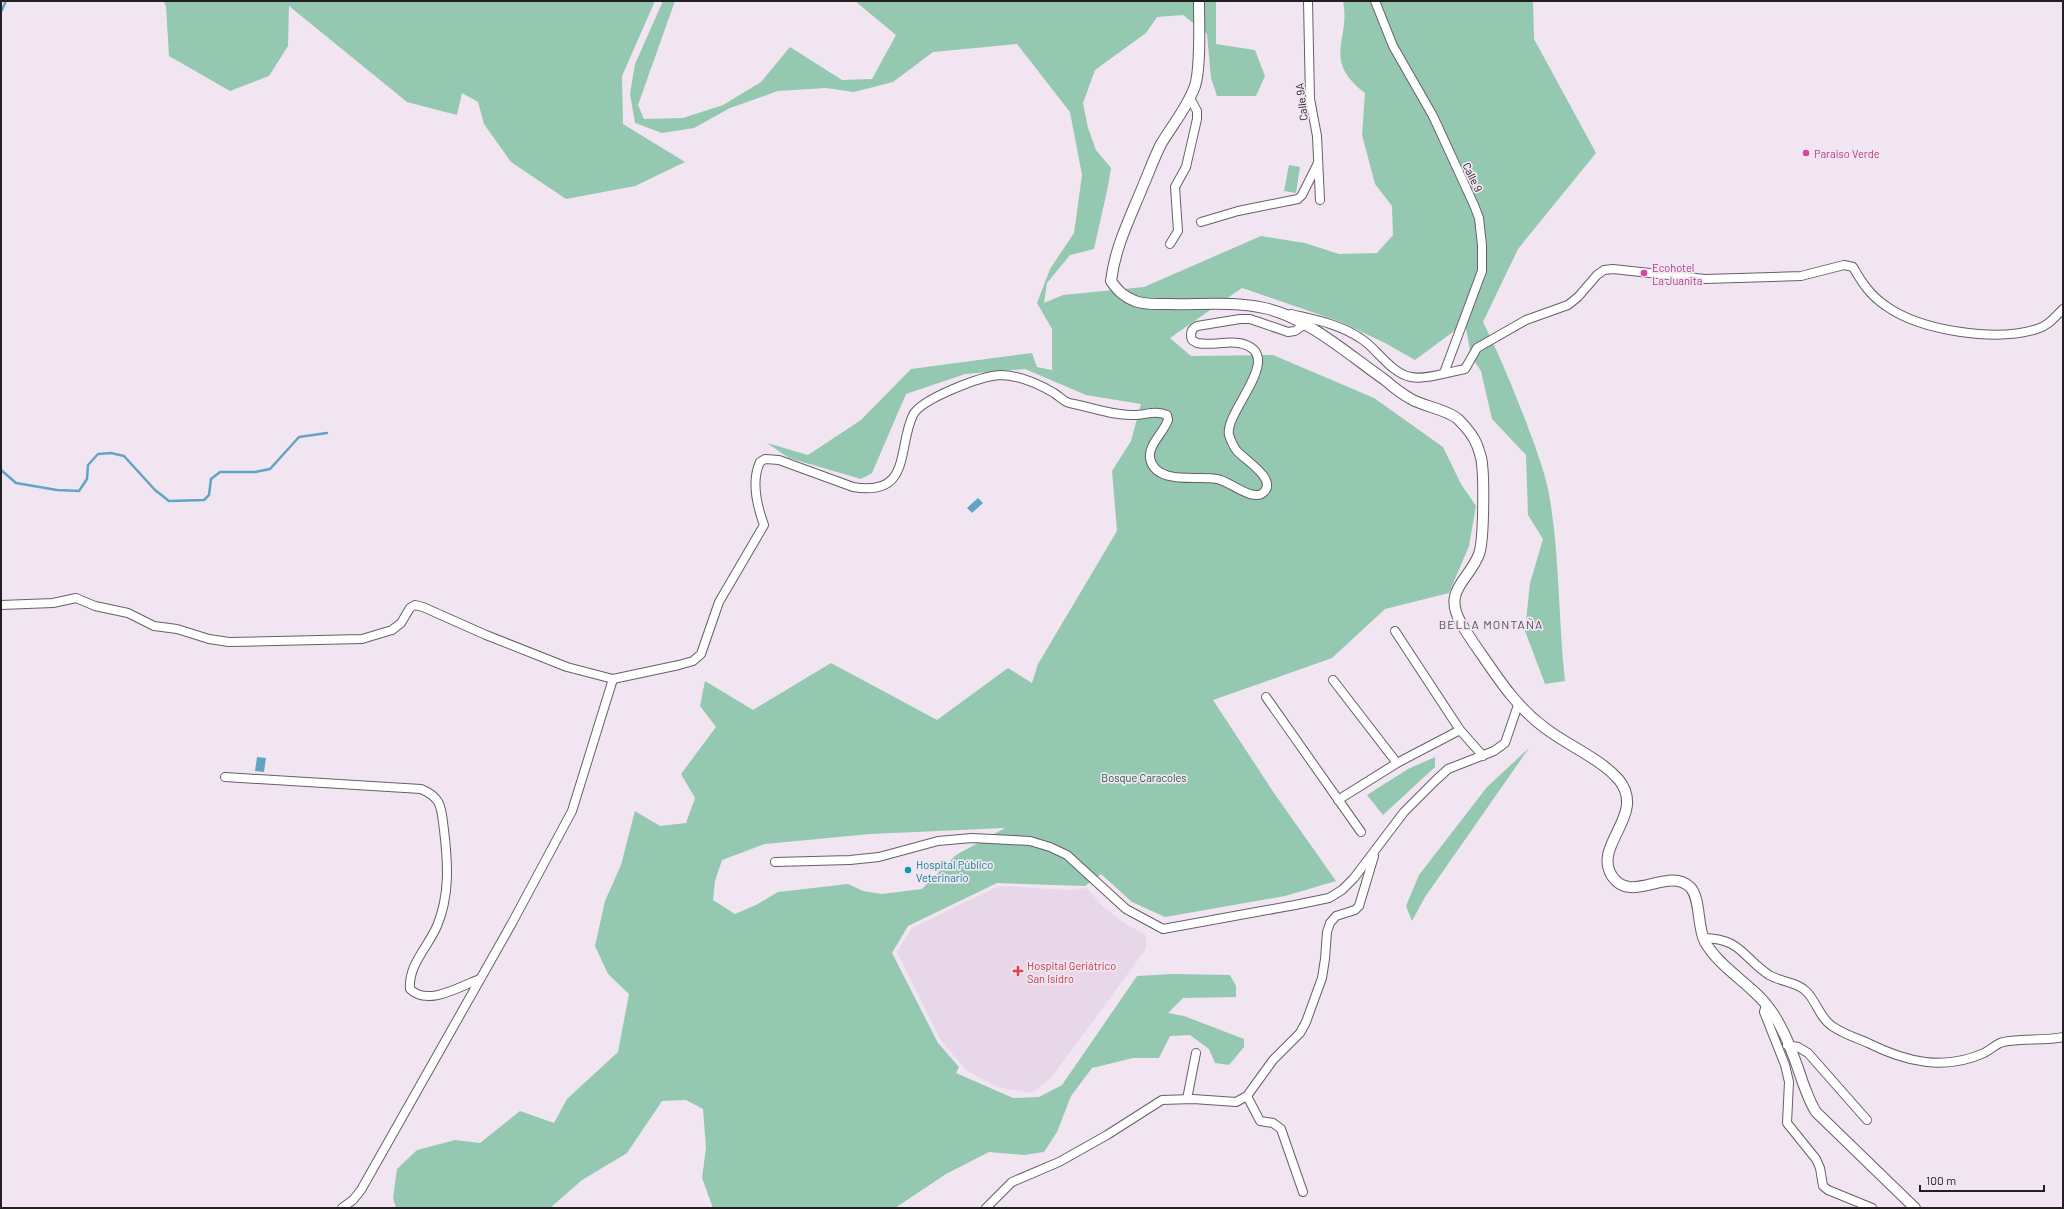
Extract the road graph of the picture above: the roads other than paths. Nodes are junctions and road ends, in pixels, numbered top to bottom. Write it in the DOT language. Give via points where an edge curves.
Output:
graph roads {
  1 [pos="1199,1"];
  2 [pos="1308,1"];
  3 [pos="1375,1"];
  4 [pos="1190,98"];
  5 [pos="1319,163"];
  6 [pos="1320,200"];
  7 [pos="1201,222"];
  8 [pos="1170,244"];
  9 [pos="1267,308"];
  10 [pos="2063,309"];
  11 [pos="1305,324"];
  12 [pos="1444,373"];
  13 [pos="1,605"];
  14 [pos="1395,631"];
  15 [pos="614,679"];
  16 [pos="1333,680"];
  17 [pos="1266,696"];
  18 [pos="1518,705"];
  19 [pos="1460,730"];
  20 [pos="1483,756"];
  21 [pos="1397,763"];
  22 [pos="225,777"];
  23 [pos="1338,800"];
  24 [pos="1361,832"];
  25 [pos="1376,851"];
  26 [pos="775,862"];
  27 [pos="1703,938"];
  28 [pos="480,979"];
  29 [pos="1766,1004"];
  30 [pos="2063,1037"];
  31 [pos="1787,1045"];
  32 [pos="1196,1053"];
  33 [pos="1247,1096"];
  34 [pos="1187,1099"];
  35 [pos="1867,1120"];
  36 [pos="1303,1192"];
  37 [pos="342,1208"];
  38 [pos="986,1208"];
  39 [pos="1872,1208"];
  40 [pos="1915,1208"];
  1 -- 4 [label="main road" via="1198,71"];
  2 -- 5 [label="street, Calle 9A" via="1310,99"];
  3 -- 12 [label="street, Calle 9" via="1393,46 1433,116 1479,218 1482,271"];
  4 -- 8 [label="street" via="1197,111 1197,119 1186,167 1175,187 1178,231"];
  4 -- 9 [label="main road" via="1152,163 1120,240 1113,262 1111,281 1121,294 1138,303 1239,304"];
  5 -- 6 [label="street, Calle 9A"];
  5 -- 7 [label="street" via="1298,199 1238,211"];
  9 -- 11 [label="main road"];
  9 -- 12 [label="street" via="1339,326 1362,339 1398,371 1409,377 1420,378"];
  10 -- 12 [label="street" via="2050,322 2037,329 1988,334 1933,327 1914,320 1875,298 1852,267 1844,265 1801,276 1705,279 1613,269 1604,270 1597,275 1568,305 1526,320 1477,348 1465,369"];
  11 -- 15 [label="street" via="1295,331 1288,332 1263,322 1240,319 1197,326 1191,332 1192,340 1197,343 1238,343 1249,346 1256,353 1256,374 1233,415 1229,433 1231,443 1265,477 1267,486 1265,492 1260,495 1248,494 1216,478 1186,478 1162,473 1154,467 1150,457 1152,448 1168,420 1166,415 1160,412 1135,416 1121,415 1064,402 1035,383 1015,376 999,375 977,380 917,409 910,425 901,466 896,475 881,485 864,489 853,487 779,460 765,459 760,462 755,475 757,501 764,525 719,602 701,654 693,661"];
  11 -- 18 [label="main road" via="1410,399 1457,418 1476,441 1482,462 1482,538 1479,555 1454,596 1454,606 1459,621"];
  13 -- 15 [label="street" via="53,604 76,598 95,606 128,613 154,626 229,642 362,640 397,627 415,605 567,666"];
  14 -- 19 [label="street"];
  15 -- 28 [label="street" via="572,811"];
  16 -- 21 [label="street"];
  17 -- 23 [label="street"];
  18 -- 20 [label="street" via="1505,743"];
  18 -- 27 [label="main road" via="1545,728 1607,770 1624,789 1627,797 1625,816 1608,854 1612,876 1618,883 1631,887 1681,881 1694,892"];
  19 -- 20 [label="street"];
  19 -- 21 [label="street"];
  20 -- 25 [label="street" via="1448,769 1404,812"];
  21 -- 23 [label="street"];
  22 -- 28 [label="street" via="421,789 433,794 441,806 448,864 446,898 437,927 412,970 410,989 416,995 426,997"];
  23 -- 24 [label="street"];
  25 -- 26 [label="street" via="1354,878 1329,898 1163,929 1126,909 1067,855 1030,841 958,839 938,841 879,857"];
  25 -- 33 [label="street" via="1359,906 1355,910 1336,916 1330,923 1322,978 1306,1022 1300,1033 1273,1060"];
  27 -- 29 [label="main road" via="1715,958"];
  27 -- 30 [label="street" via="1720,938 1731,943 1768,974 1807,992 1822,1016 1832,1026 1905,1059 1936,1064 1985,1052 2000,1043"];
  28 -- 37 [label="street" via="361,1190"];
  29 -- 31 [label="main road" via="1777,1021"];
  29 -- 39 [label="street" via="1764,1012 1789,1082 1788,1127 1816,1159 1822,1186"];
  31 -- 35 [label="street" via="1798,1047 1808,1053"];
  31 -- 40 [label="main road" via="1816,1112"];
  32 -- 34 [label="street"];
  33 -- 34 [label="street" via="1236,1102"];
  33 -- 36 [label="street" via="1260,1121 1273,1123 1281,1129"];
  34 -- 38 [label="street" via="1162,1100 1059,1162 1012,1182"];
}
